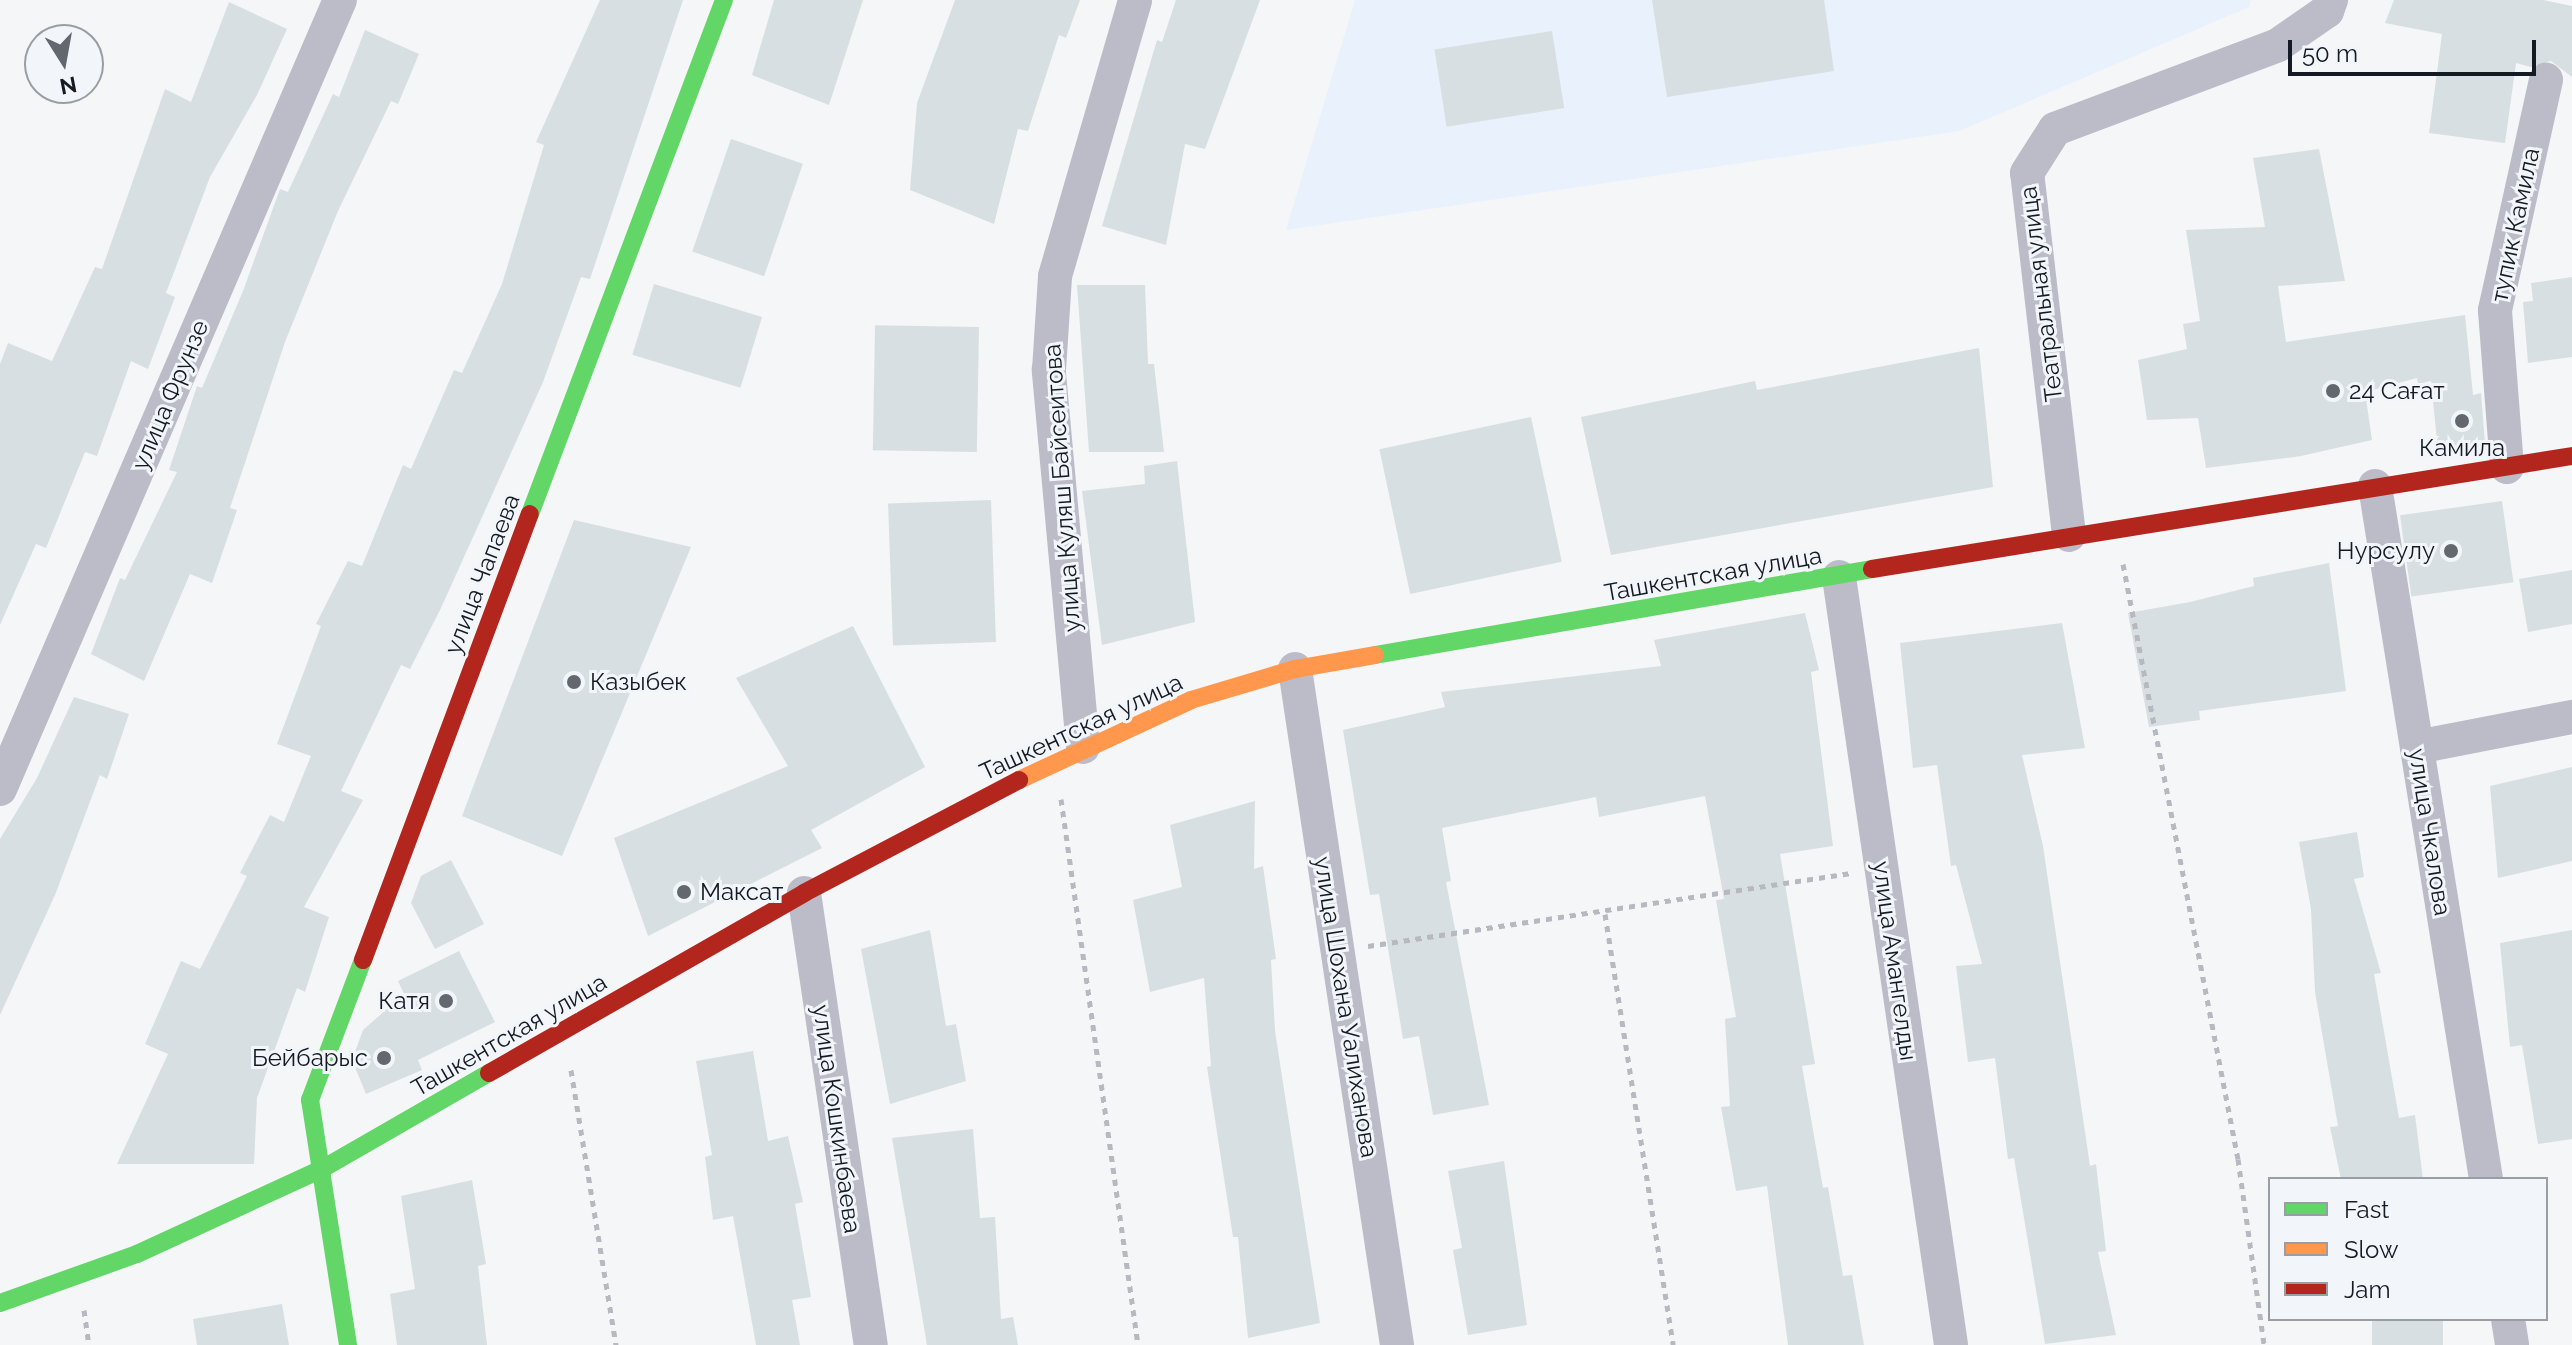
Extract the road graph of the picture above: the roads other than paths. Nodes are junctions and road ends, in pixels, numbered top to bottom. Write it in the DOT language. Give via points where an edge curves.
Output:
graph roads {
  1 [pos="340,0"];
  2 [pos="724,0"];
  3 [pos="1135,0"];
  4 [pos="2331,0"];
  5 [pos="2546,80"];
  6 [pos="2572,456"];
  7 [pos="2507,467"];
  8 [pos="2375,486"];
  9 [pos="2069,535"];
  10 [pos="1839,577"];
  11 [pos="1295,669"];
  12 [pos="2572,717"];
  13 [pos="2417,747"];
  14 [pos="1069,754"];
  15 [pos="0,789"];
  16 [pos="804,893"];
  17 [pos="322,1169"];
  18 [pos="2486,1177"];
  19 [pos="0,1303"];
  20 [pos="2508,1321"];
  21 [pos="348,1345"];
  22 [pos="871,1345"];
  23 [pos="1397,1345"];
  24 [pos="1951,1345"];
  25 [pos="2512,1345"];
  1 -- 15 [label="street, улица Фрунзе"];
  2 -- 17 [label="main road, улица Чапаева" via="310,1100"];
  3 -- 14 [label="street, улица Куляш Байсеитова" via="1054,292 1049,370"];
  4 -- 9 [label="street, Театральная улица" via="2327,11 2278,45 2055,129 2027,173"];
  5 -- 7 [label="street, тупик Камила" via="2495,310"];
  6 -- 7 [label="main road, Ташкентская улица"];
  7 -- 8 [label="main road, Ташкентская улица"];
  8 -- 9 [label="main road, Ташкентская улица"];
  8 -- 13 [label="street, улица Чкалова"];
  9 -- 10 [label="main road, Ташкентская улица"];
  10 -- 11 [label="main road, Ташкентская улица"];
  10 -- 24 [label="street, улица Амангелды"];
  11 -- 14 [label="main road, Ташкентская улица" via="1191,700"];
  11 -- 23 [label="street, улица Шохана Уалиханова"];
  12 -- 13 [label="street"];
  13 -- 18 [label="street, улица Чкалова"];
  14 -- 16 [label="main road, Ташкентская улица"];
  16 -- 17 [label="main road, Ташкентская улица"];
  16 -- 22 [label="street, улица Кошкинбаева"];
  17 -- 19 [label="main road, Ташкентская улица" via="137,1254"];
  17 -- 21 [label="main road, улица Чапаева"];
  20 -- 25 [label="street"];
}
